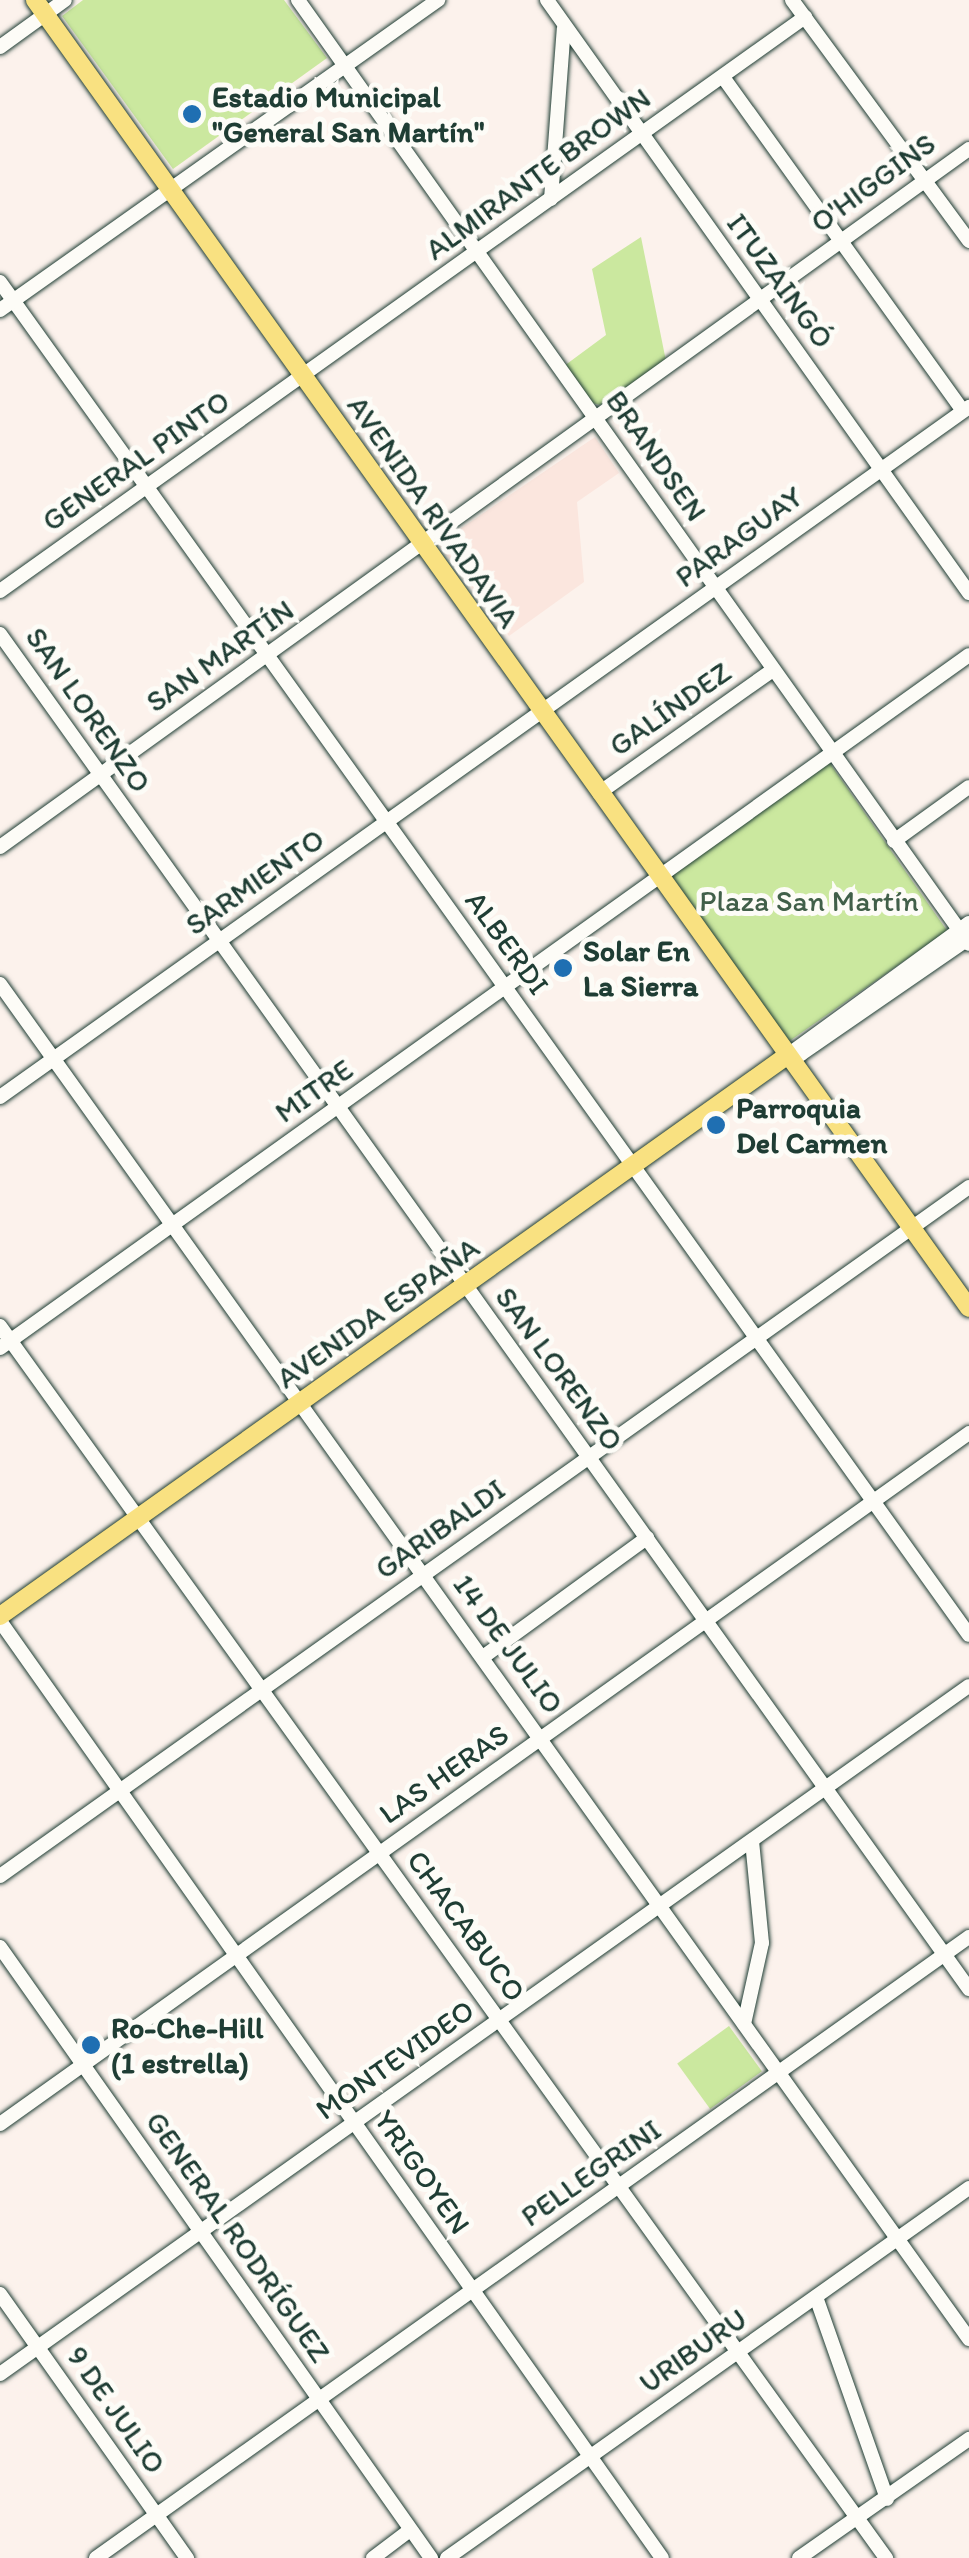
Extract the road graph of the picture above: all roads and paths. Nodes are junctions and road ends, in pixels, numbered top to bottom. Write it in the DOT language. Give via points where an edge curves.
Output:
graph roads {
  1 [pos="65,0"];
  2 [pos="298,0"];
  3 [pos="438,0"];
  4 [pos="547,0"];
  5 [pos="792,0"];
  6 [pos="40,7"];
  7 [pos="804,17"];
  8 [pos="564,27"];
  9 [pos="0,47"];
  10 [pos="343,63"];
  11 [pos="723,76"];
  12 [pos="640,134"];
  13 [pos="969,149"];
  14 [pos="925,180"];
  15 [pos="170,189"];
  16 [pos="551,199"];
  17 [pos="842,239"];
  18 [pos="969,241"];
  19 [pos="476,253"];
  20 [pos="0,282"];
  21 [pos="760,299"];
  22 [pos="14,300"];
  23 [pos="0,310"];
  24 [pos="303,376"];
  25 [pos="966,409"];
  26 [pos="596,417"];
  27 [pos="881,470"];
  28 [pos="146,487"];
  29 [pos="422,546"];
  30 [pos="716,587"];
  31 [pos="0,591"];
  32 [pos="969,593"];
  33 [pos="0,634"];
  34 [pos="969,655"];
  35 [pos="267,656"];
  36 [pos="774,670"];
  37 [pos="542,712"];
  38 [pos="831,753"];
  39 [pos="100,775"];
  40 [pos="969,787"];
  41 [pos="599,794"];
  42 [pos="386,822"];
  43 [pos="894,842"];
  44 [pos="0,847"];
  45 [pos="660,878"];
  46 [pos="966,935"];
  47 [pos="220,941"];
  48 [pos="0,984"];
  49 [pos="505,988"];
  50 [pos="788,1056"];
  51 [pos="54,1059"];
  52 [pos="0,1097"];
  53 [pos="338,1107"];
  54 [pos="632,1166"];
  55 [pos="969,1187"];
  56 [pos="173,1224"];
  57 [pos="912,1227"];
  58 [pos="465,1284"];
  59 [pos="969,1308"];
  60 [pos="0,1326"];
  61 [pos="756,1338"];
  62 [pos="5,1344"];
  63 [pos="300,1402"];
  64 [pos="969,1433"];
  65 [pos="589,1457"];
  66 [pos="874,1502"];
  67 [pos="137,1517"];
  68 [pos="647,1538"];
  69 [pos="424,1574"];
  70 [pos="0,1618"];
  71 [pos="706,1621"];
  72 [pos="969,1635"];
  73 [pos="483,1657"];
  74 [pos="969,1686"];
  75 [pos="262,1690"];
  76 [pos="542,1738"];
  77 [pos="826,1788"];
  78 [pos="118,1791"];
  79 [pos="752,1841"];
  80 [pos="380,1854"];
  81 [pos="0,1876"];
  82 [pos="661,1905"];
  83 [pos="969,1937"];
  84 [pos="0,1947"];
  85 [pos="944,1954"];
  86 [pos="235,1956"];
  87 [pos="969,1989"];
  88 [pos="499,2020"];
  89 [pos="744,2024"];
  90 [pos="83,2065"];
  91 [pos="780,2071"];
  92 [pos="354,2123"];
  93 [pos="0,2124"];
  94 [pos="620,2188"];
  95 [pos="969,2188"];
  96 [pos="201,2232"];
  97 [pos="898,2240"];
  98 [pos="472,2290"];
  99 [pos="0,2294"];
  100 [pos="816,2298"];
  101 [pos="969,2339"];
  102 [pos="38,2347"];
  103 [pos="739,2353"];
  104 [pos="0,2374"];
  105 [pos="319,2400"];
  106 [pos="969,2439"];
  107 [pos="590,2456"];
  108 [pos="887,2499"];
  109 [pos="157,2515"];
  110 [pos="857,2517"];
  111 [pos="410,2530"];
  112 [pos="96,2558"];
  113 [pos="187,2558"];
  114 [pos="372,2558"];
  115 [pos="431,2558"];
  116 [pos="447,2558"];
  117 [pos="662,2558"];
  118 [pos="800,2558"];
  119 [pos="886,2558"];
  1 -- 6 [label="street"];
  2 -- 10 [label="street, BRANDSEN"];
  3 -- 10 [label="street"];
  4 -- 8 [label="street, ITUZAINGÓ"];
  5 -- 7 [label="street"];
  6 -- 9 [label="street"];
  6 -- 15 [label="main road, AVENIDA RIVADAVIA"];
  7 -- 11 [label="street, ALMIRANTE BROWN"];
  7 -- 14 [label="street"];
  8 -- 12 [label="street, ITUZAINGÓ"];
  8 -- 16 [label="street"];
  10 -- 15 [label="street"];
  10 -- 19 [label="street, BRANDSEN"];
  11 -- 12 [label="street, ALMIRANTE BROWN"];
  11 -- 17 [label="street"];
  12 -- 16 [label="street, ALMIRANTE BROWN"];
  12 -- 21 [label="street, ITUZAINGÓ"];
  13 -- 14 [label="street, O'HIGGINS"];
  14 -- 17 [label="street, O'HIGGINS"];
  14 -- 18 [label="street"];
  15 -- 22 [label="street"];
  15 -- 24 [label="main road, AVENIDA RIVADAVIA"];
  16 -- 19 [label="street, ALMIRANTE BROWN"];
  17 -- 21 [label="street, O'HIGGINS"];
  17 -- 25 [label="street"];
  19 -- 24 [label="street, ALMIRANTE BROWN"];
  19 -- 26 [label="street, BRANDSEN"];
  20 -- 22 [label="street, ALBERDI"];
  21 -- 26 [label="street, O'HIGGINS"];
  21 -- 27 [label="street, ITUZAINGÓ"];
  22 -- 23 [label="street"];
  22 -- 28 [label="street, ALBERDI"];
  24 -- 28 [label="street, GENERAL PINTO"];
  24 -- 29 [label="main road, AVENIDA RIVADAVIA"];
  25 -- 27 [label="street, PARAGUAY"];
  26 -- 29 [label="street, O'HIGGINS"];
  26 -- 30 [label="street, BRANDSEN"];
  27 -- 30 [label="street, PARAGUAY"];
  27 -- 32 [label="street, ITUZAINGÓ"];
  28 -- 31 [label="street, GENERAL PINTO"];
  28 -- 35 [label="street, ALBERDI"];
  29 -- 35 [label="street, SAN MARTÍN"];
  29 -- 37 [label="main road, AVENIDA RIVADAVIA"];
  30 -- 36 [label="street, BRANDSEN"];
  30 -- 37 [label="street, PARAGUAY"];
  33 -- 39 [label="street, SAN LORENZO"];
  34 -- 38 [label="street, MITRE"];
  35 -- 39 [label="street, SAN MARTÍN"];
  35 -- 42 [label="street, ALBERDI"];
  36 -- 38 [label="street, BRANDSEN"];
  36 -- 41 [label="street, GALÍNDEZ"];
  37 -- 41 [label="main road, AVENIDA RIVADAVIA"];
  37 -- 42 [label="street, SARMIENTO"];
  38 -- 43 [label="street, BRANDSEN"];
  38 -- 45 [label="street, MITRE"];
  39 -- 44 [label="street, SAN MARTÍN"];
  39 -- 47 [label="street, SAN LORENZO"];
  40 -- 43 [label="street"];
  41 -- 45 [label="main road, AVENIDA RIVADAVIA"];
  42 -- 47 [label="street, SARMIENTO"];
  42 -- 49 [label="street, ALBERDI"];
  43 -- 46 [label="street, BRANDSEN"];
  45 -- 49 [label="street, MITRE"];
  45 -- 50 [label="main road, AVENIDA RIVADAVIA"];
  46 -- 50 [label="street" via="802,1054"];
  47 -- 51 [label="street, SARMIENTO"];
  47 -- 53 [label="street, SAN LORENZO"];
  48 -- 51 [label="street, 14 DE JULIO"];
  49 -- 53 [label="street, MITRE"];
  49 -- 54 [label="street, ALBERDI"];
  50 -- 54 [label="main road, AVENIDA ESPAÑA"];
  50 -- 57 [label="main road, AVENIDA RIVADAVIA"];
  51 -- 52 [label="street, SARMIENTO"];
  51 -- 56 [label="street, 14 DE JULIO"];
  53 -- 56 [label="street, MITRE"];
  53 -- 58 [label="street, SAN LORENZO"];
  54 -- 58 [label="main road, AVENIDA ESPAÑA"];
  54 -- 61 [label="street, ALBERDI"];
  55 -- 57 [label="street, GARIBALDI"];
  56 -- 62 [label="street, MITRE"];
  56 -- 63 [label="street, 14 DE JULIO"];
  57 -- 59 [label="main road, AVENIDA RIVADAVIA"];
  57 -- 61 [label="street, GARIBALDI"];
  58 -- 63 [label="main road, AVENIDA ESPAÑA"];
  58 -- 65 [label="street, SAN LORENZO"];
  60 -- 62 [label="street, CHACABUCO"];
  61 -- 65 [label="street, GARIBALDI"];
  61 -- 66 [label="street, ALBERDI"];
  62 -- 67 [label="street, CHACABUCO"];
  63 -- 67 [label="main road, AVENIDA ESPAÑA"];
  63 -- 69 [label="street, 14 DE JULIO"];
  64 -- 66 [label="street, LAS HERAS"];
  65 -- 68 [label="street, SAN LORENZO"];
  65 -- 69 [label="street, GARIBALDI"];
  66 -- 71 [label="street, LAS HERAS"];
  66 -- 72 [label="street, ALBERDI"];
  67 -- 70 [label="main road, AVENIDA ESPAÑA"];
  67 -- 75 [label="street, CHACABUCO"];
  68 -- 71 [label="street, SAN LORENZO"];
  68 -- 73 [label="street"];
  69 -- 73 [label="street, 14 DE JULIO"];
  69 -- 75 [label="street, GARIBALDI"];
  70 -- 78 [label="street, YRIGOYEN"];
  71 -- 76 [label="street, LAS HERAS"];
  71 -- 77 [label="street, SAN LORENZO"];
  73 -- 76 [label="street, 14 DE JULIO"];
  74 -- 77 [label="street, MONTEVIDEO"];
  75 -- 78 [label="street, GARIBALDI"];
  75 -- 80 [label="street, CHACABUCO"];
  76 -- 80 [label="street, LAS HERAS"];
  76 -- 82 [label="street, 14 DE JULIO"];
  77 -- 79 [label="street, MONTEVIDEO"];
  77 -- 85 [label="street, SAN LORENZO"];
  78 -- 81 [label="street, GARIBALDI"];
  78 -- 86 [label="street, YRIGOYEN"];
  79 -- 82 [label="street, MONTEVIDEO"];
  79 -- 89 [label="street" via="763,1927"];
  80 -- 86 [label="street, LAS HERAS"];
  80 -- 88 [label="street, CHACABUCO"];
  82 -- 88 [label="street, MONTEVIDEO"];
  82 -- 89 [label="street, 14 DE JULIO"];
  83 -- 85 [label="street, PELLEGRINI"];
  84 -- 90 [label="street, GENERAL RODRÍGUEZ"];
  85 -- 87 [label="street, SAN LORENZO"];
  85 -- 91 [label="street, PELLEGRINI"];
  86 -- 90 [label="street, LAS HERAS"];
  86 -- 92 [label="street, YRIGOYEN"];
  88 -- 92 [label="street, MONTEVIDEO"];
  88 -- 94 [label="street, CHACABUCO"];
  89 -- 91 [label="street, 14 DE JULIO"];
  90 -- 93 [label="street, LAS HERAS"];
  90 -- 96 [label="street, GENERAL RODRÍGUEZ"];
  91 -- 94 [label="street, PELLEGRINI"];
  91 -- 97 [label="street, 14 DE JULIO"];
  92 -- 96 [label="street, MONTEVIDEO"];
  92 -- 98 [label="street, YRIGOYEN"];
  94 -- 98 [label="street, PELLEGRINI"];
  94 -- 103 [label="street, CHACABUCO"];
  95 -- 97 [label="street, URIBURU"];
  96 -- 102 [label="street, MONTEVIDEO"];
  96 -- 105 [label="street, GENERAL RODRÍGUEZ"];
  97 -- 100 [label="street, URIBURU"];
  97 -- 101 [label="street, 14 DE JULIO"];
  98 -- 105 [label="street, PELLEGRINI"];
  98 -- 107 [label="street, YRIGOYEN"];
  99 -- 102 [label="street, 9 DE JULIO"];
  100 -- 103 [label="street, URIBURU"];
  100 -- 108 [label="street"];
  102 -- 104 [label="street, MONTEVIDEO"];
  102 -- 109 [label="street, 9 DE JULIO"];
  103 -- 107 [label="street, URIBURU"];
  103 -- 110 [label="street, CHACABUCO"];
  105 -- 109 [label="street, PELLEGRINI"];
  105 -- 111 [label="street, GENERAL RODRÍGUEZ"];
  106 -- 108 [label="street"];
  107 -- 116 [label="street, URIBURU"];
  107 -- 117 [label="street, YRIGOYEN"];
  108 -- 110 [label="street"];
  109 -- 112 [label="street, PELLEGRINI"];
  109 -- 113 [label="street, 9 DE JULIO"];
  110 -- 118 [label="street"];
  110 -- 119 [label="street, CHACABUCO"];
  111 -- 114 [label="street"];
  111 -- 115 [label="street, GENERAL RODRÍGUEZ"];
}
